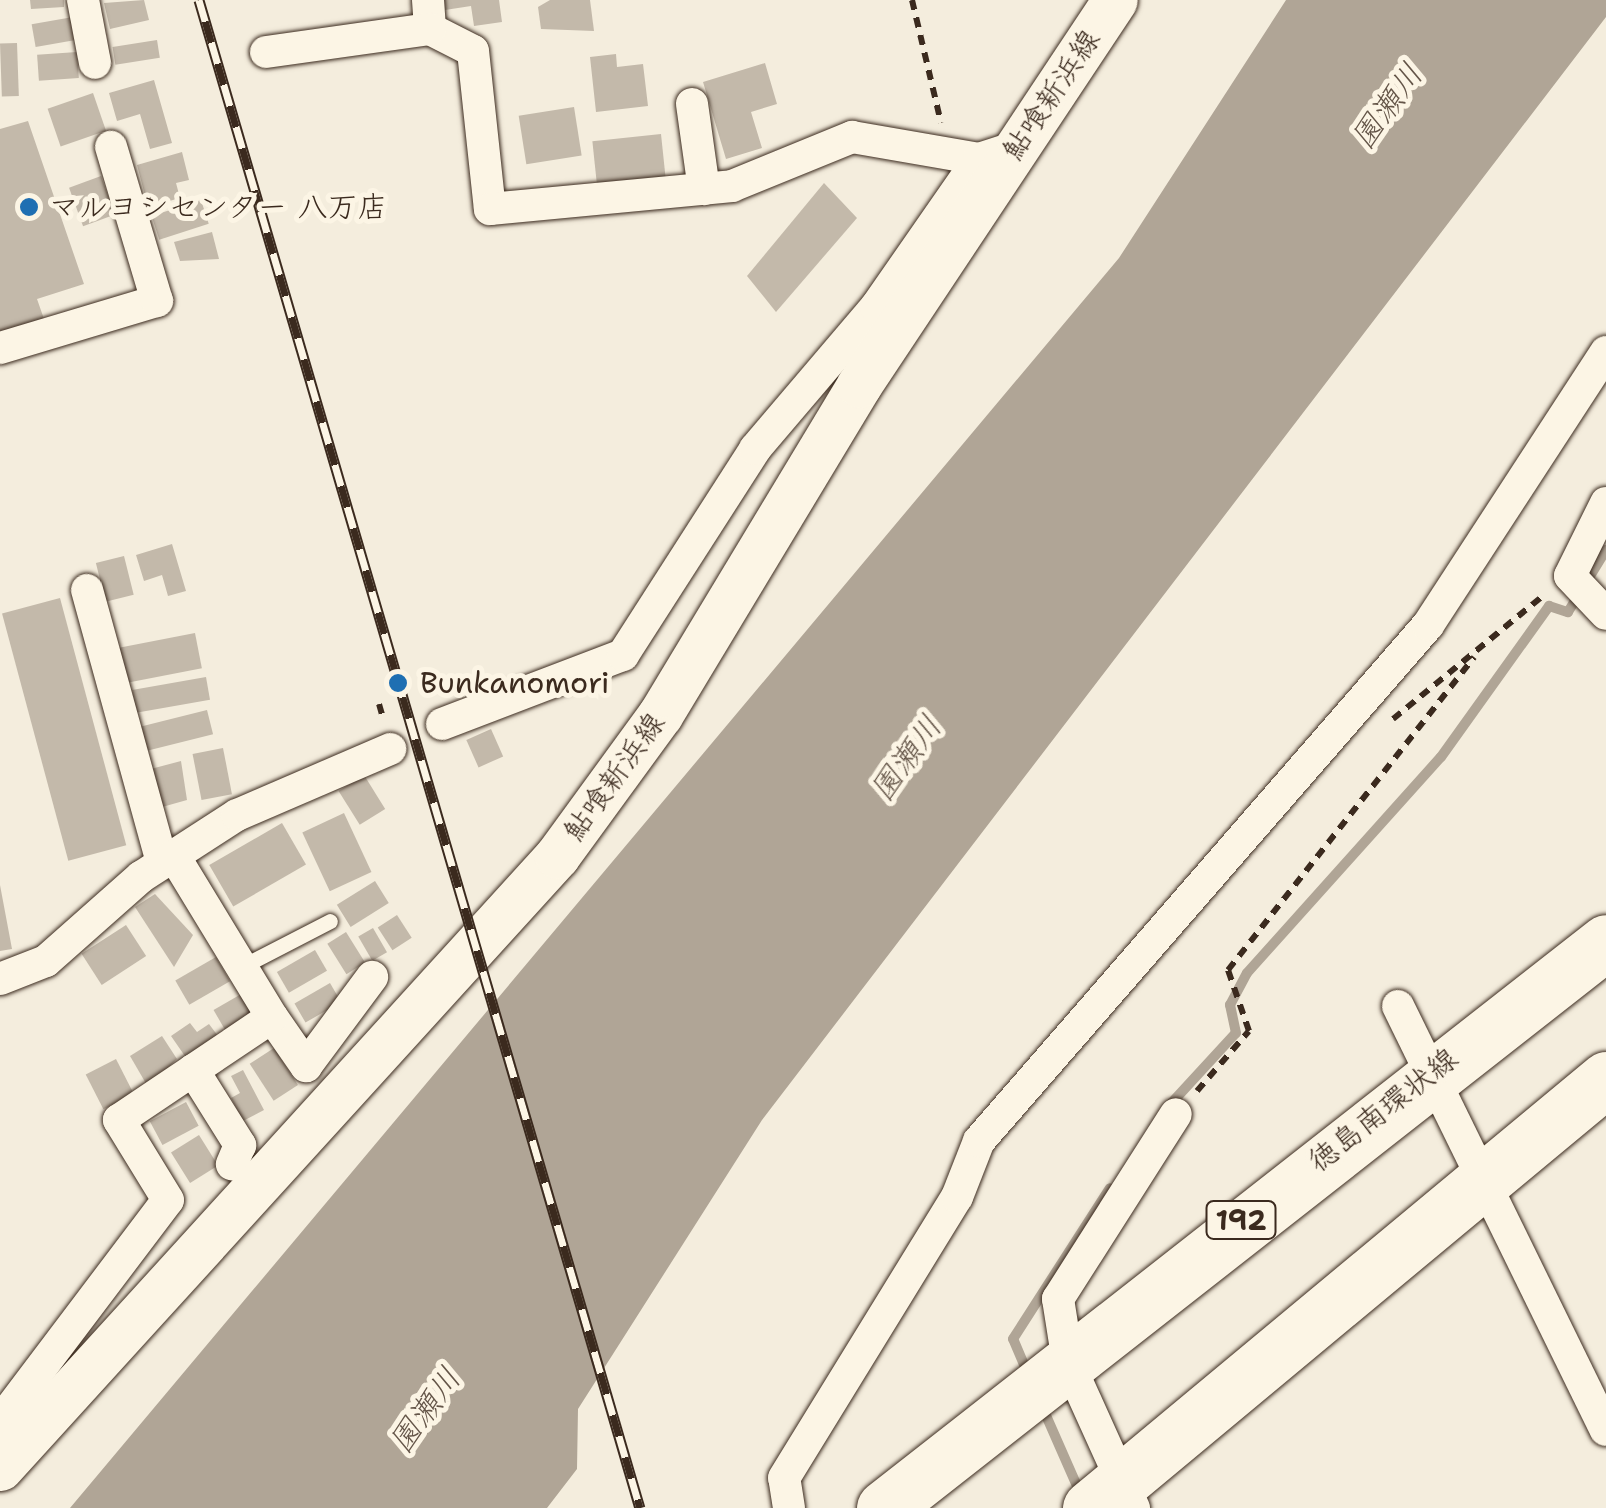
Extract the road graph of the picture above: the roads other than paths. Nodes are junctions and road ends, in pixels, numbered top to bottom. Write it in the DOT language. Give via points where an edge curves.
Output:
graph roads {
  1 [pos="83,0"];
  2 [pos="1114,0"];
  3 [pos="429,14"];
  4 [pos="266,52"];
  5 [pos="95,63"];
  6 [pos="692,104"];
  7 [pos="110,147"];
  8 [pos="981,153"];
  9 [pos="704,189"];
  10 [pos="0,348"];
  11 [pos="1606,352"];
  12 [pos="1606,503"];
  13 [pos="86,590"];
  14 [pos="1606,614"];
  15 [pos="442,724"];
  16 [pos="390,749"];
  17 [pos="168,860"];
  18 [pos="330,922"];
  19 [pos="1606,942"];
  20 [pos="242,966"];
  21 [pos="372,977"];
  22 [pos="0,979"];
  23 [pos="1398,1006"];
  24 [pos="272,1016"];
  25 [pos="194,1070"];
  26 [pos="1429,1073"];
  27 [pos="1606,1079"];
  28 [pos="1176,1114"];
  29 [pos="232,1164"];
  30 [pos="1479,1183"];
  31 [pos="1068,1362"];
  32 [pos="0,1422"];
  33 [pos="1606,1430"];
  34 [pos="0,1468"];
  35 [pos="1115,1499"];
  36 [pos="789,1508"];
  37 [pos="884,1508"];
  1 -- 5 [label="street"];
  2 -- 8 [label="main road, 鮎喰新浜線"];
  3 -- 4 [label="street"];
  3 -- 9 [label="street" via="472,51 490,209"];
  6 -- 9 [label="street"];
  7 -- 10 [label="street" via="157,302"];
  8 -- 9 [label="street" via="852,137"];
  8 -- 15 [label="street" via="876,307 755,448 623,655"];
  8 -- 34 [label="main road, 鮎喰新浜線" via="859,385 660,715 556,856"];
  11 -- 36 [label="street" via="1416,640 979,1141 957,1197 784,1478"];
  12 -- 14 [label="street" via="1570,576"];
  13 -- 17 [label="street"];
  16 -- 17 [label="street" via="237,815"];
  17 -- 20 [label="street"];
  17 -- 22 [label="street" via="46,962"];
  18 -- 20 [label="lane"];
  19 -- 26 [label="highway, 徳島南環状線 / 192"];
  20 -- 24 [label="street"];
  21 -- 24 [label="street" via="306,1066"];
  23 -- 26 [label="street"];
  24 -- 25 [label="street"];
  25 -- 29 [label="street" via="240,1145"];
  25 -- 32 [label="street" via="119,1120 168,1200"];
  26 -- 30 [label="street"];
  26 -- 31 [label="highway, 徳島南環状線 / 192"];
  27 -- 30 [label="highway"];
  28 -- 31 [label="street" via="1058,1299"];
  30 -- 33 [label="street"];
  30 -- 35 [label="highway"];
  31 -- 35 [label="street"];
  31 -- 37 [label="highway, 徳島南環状線 / 192"];
}
